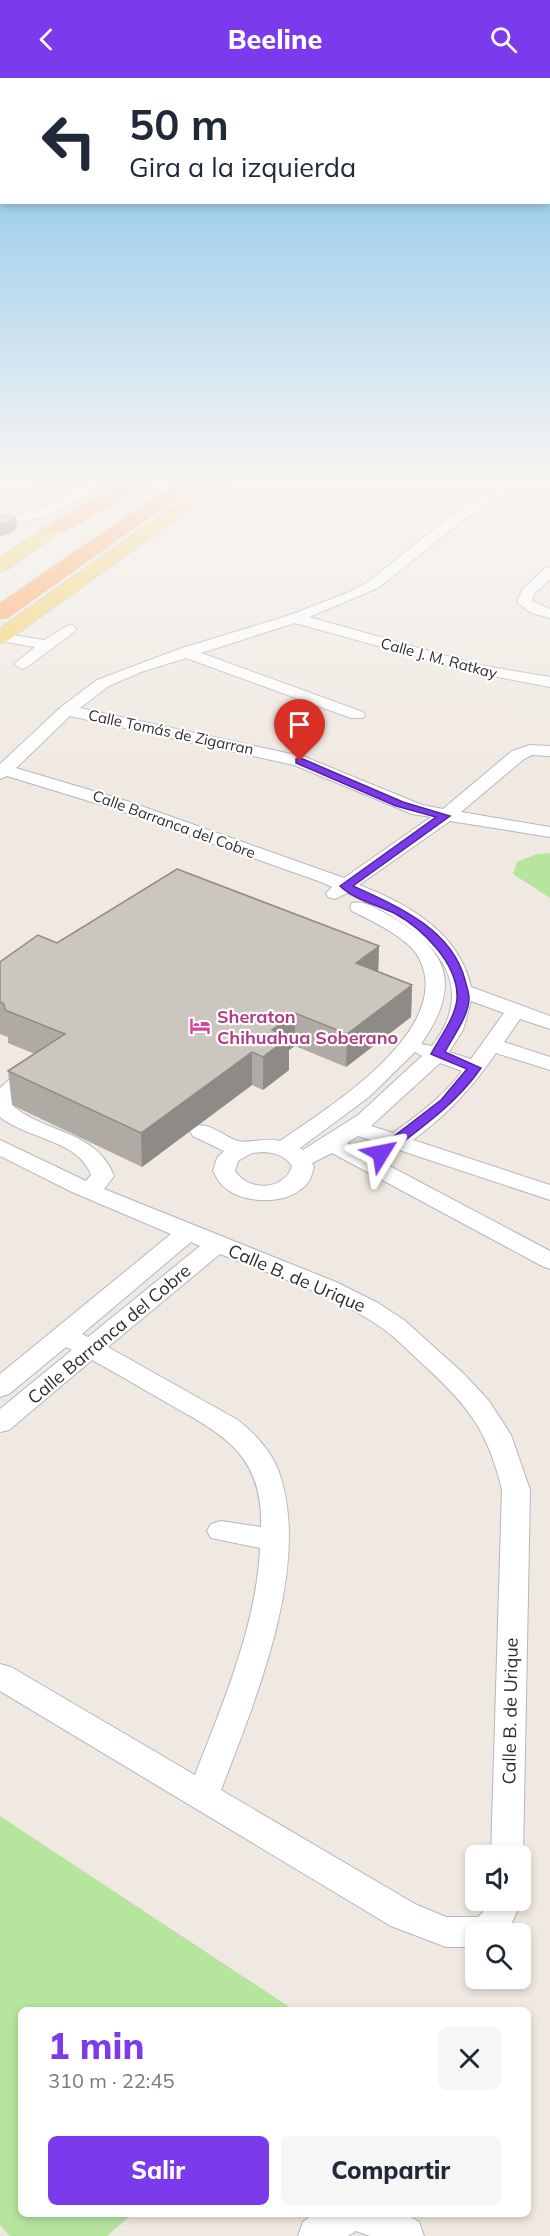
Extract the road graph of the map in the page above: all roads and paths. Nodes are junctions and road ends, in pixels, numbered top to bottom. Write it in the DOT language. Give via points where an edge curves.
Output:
graph roads {
  1 [pos="48,580"];
  2 [pos="81,580"];
  3 [pos="380,580"];
  4 [pos="541,580"];
  5 [pos="0,613"];
  6 [pos="550,614"];
  7 [pos="295,618"];
  8 [pos="69,629"];
  9 [pos="0,637"];
  10 [pos="46,645"];
  11 [pos="184,652"];
  12 [pos="22,664"];
  13 [pos="550,682"];
  14 [pos="67,710"];
  15 [pos="357,715"];
  16 [pos="550,751"];
  17 [pos="1,775"];
  18 [pos="125,805"];
  19 [pos="109,815"];
  20 [pos="445,816"];
  21 [pos="550,832"];
  22 [pos="339,891"];
  23 [pos="428,944"];
  24 [pos="463,991"];
  25 [pos="516,1011"];
  26 [pos="550,1023"];
  27 [pos="492,1045"];
  28 [pos="411,1046"];
  29 [pos="438,1054"];
  30 [pos="46,1058"];
  31 [pos="550,1064"];
  32 [pos="475,1068"];
  33 [pos="353,1127"];
  34 [pos="196,1135"];
  35 [pos="396,1143"];
  36 [pos="332,1144"];
  37 [pos="0,1147"];
  38 [pos="233,1154"];
  39 [pos="292,1154"];
  40 [pos="366,1163"];
  41 [pos="90,1190"];
  42 [pos="550,1193"];
  43 [pos="189,1232"];
  44 [pos="217,1244"];
  45 [pos="550,1261"];
  46 [pos="66,1335"];
  47 [pos="91,1349"];
  48 [pos="0,1388"];
  49 [pos="0,1424"];
  50 [pos="220,1531"];
  51 [pos="275,1540"];
  52 [pos="0,1676"];
  53 [pos="202,1795"];
  54 [pos="507,1845"];
  55 [pos="501,1911"];
  56 [pos="344,2217"];
  57 [pos="370,2217"];
  58 [pos="317,2236"];
  59 [pos="405,2236"];
  1 -- 5 [label="highway"];
  2 -- 9 [label="main road"];
  3 -- 7 [label="street" via="354,595"];
  4 -- 6 [label="street" via="526,593 524,602"];
  7 -- 11 [label="street"];
  7 -- 13 [label="street, Calle J. M. Ratkay" via="477,669"];
  8 -- 10 [label="street"];
  9 -- 10 [label="street"];
  10 -- 12 [label="street"];
  11 -- 14 [label="street" via="103,683"];
  11 -- 15 [label="street"];
  14 -- 17 [label="street"];
  14 -- 20 [label="street, Calle Tomás de Zigarran" via="300,761 399,804"];
  16 -- 20 [label="street" via="530,750 518,755"];
  17 -- 18 [label="street, Calle Barranca del Cobre"];
  17 -- 19 [label="street, Calle Barranca del Cobre"];
  18 -- 19 [label="street"];
  18 -- 22 [label="street, Calle Barranca del Cobre"];
  19 -- 22 [label="street, Calle Barranca del Cobre"];
  20 -- 21 [label="street, Calle Tomás de Zigarran"];
  20 -- 22 [label="street"];
  22 -- 23 [label="street" via="400,912"];
  23 -- 24 [label="street" via="455,965"];
  23 -- 28 [label="street" via="436,988 423,1030"];
  24 -- 25 [label="street"];
  24 -- 29 [label="street" via="459,1015"];
  25 -- 26 [label="street"];
  25 -- 27 [label="street"];
  27 -- 31 [label="street"];
  27 -- 32 [label="street"];
  28 -- 29 [label="street"];
  28 -- 39 [label="street"];
  29 -- 32 [label="street"];
  29 -- 33 [label="street"];
  30 -- 41 [label="street" via="12,1087 2,1103 3,1109 18,1121 66,1141 97,1161 103,1176"];
  32 -- 35 [label="street" via="445,1103"];
  33 -- 35 [label="street"];
  33 -- 36 [label="street"];
  34 -- 38 [label="street"];
  35 -- 40 [label="street"];
  35 -- 42 [label="street"];
  36 -- 39 [label="street"];
  36 -- 40 [label="street"];
  37 -- 41 [label="street, Calle B. de Urique"];
  38 -- 39 [label="street" via="264,1145"];
  38 -- 39 [label="street" via="224,1171 226,1178 240,1188 262,1193 292,1185 303,1173"];
  40 -- 45 [label="street"];
  41 -- 43 [label="street, Calle B. de Urique"];
  43 -- 44 [label="street, Calle B. de Urique"];
  43 -- 46 [label="street, Calle Barranca del Cobre"];
  44 -- 47 [label="street, Calle Barranca del Cobre"];
  44 -- 54 [label="street, Calle B. de Urique" via="325,1288 392,1323 468,1392 500,1436 516,1491"];
  46 -- 47 [label="street"];
  46 -- 48 [label="street, Calle Barranca del Cobre"];
  47 -- 49 [label="street, Calle Barranca del Cobre"];
  47 -- 51 [label="street" via="243,1438 269,1475 276,1504"];
  50 -- 51 [label="street"];
  51 -- 53 [label="street" via="266,1608 247,1681"];
  52 -- 53 [label="street"];
  53 -- 55 [label="street" via="403,1916 446,1932 485,1932"];
  56 -- 58 [label="street"];
  57 -- 59 [label="street"];
}
